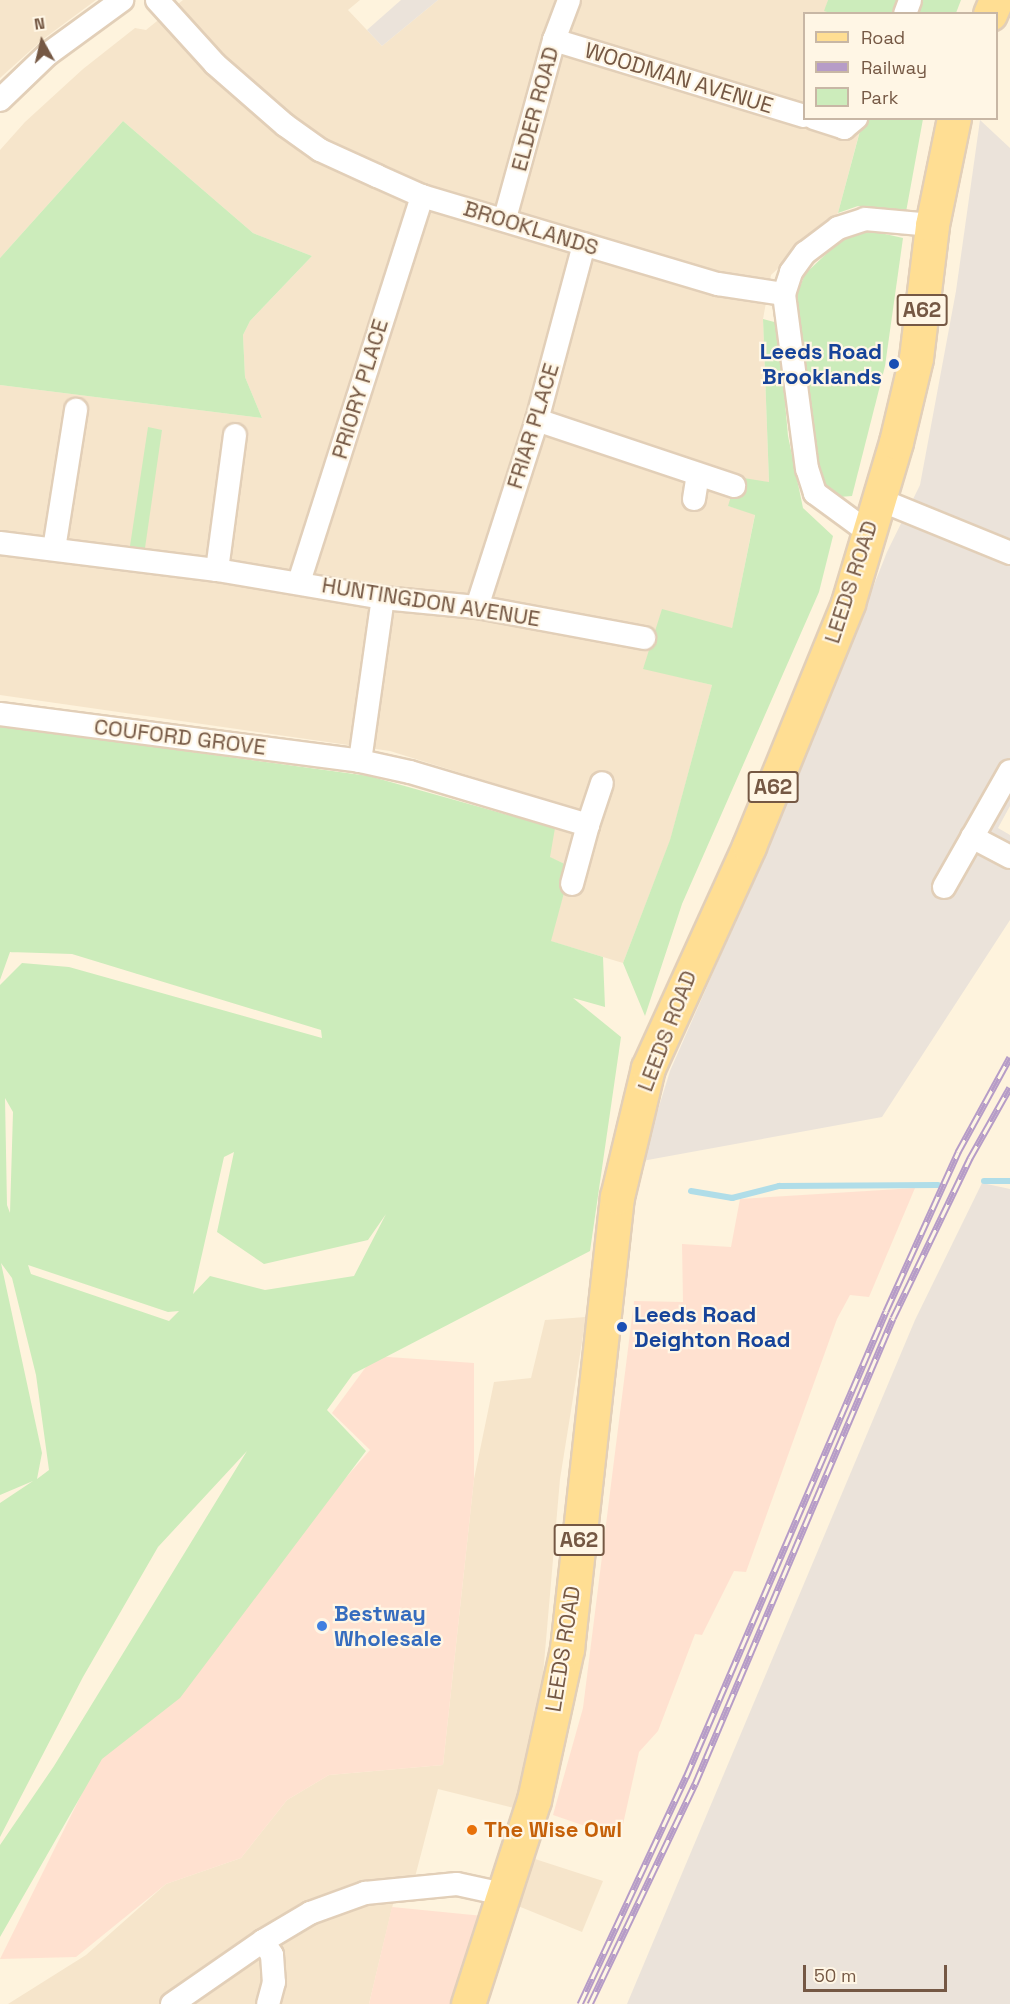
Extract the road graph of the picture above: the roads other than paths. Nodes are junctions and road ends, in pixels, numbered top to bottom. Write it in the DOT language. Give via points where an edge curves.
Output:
graph roads {
  1 [pos="122,0"];
  2 [pos="157,0"];
  3 [pos="569,0"];
  4 [pos="554,40"];
  5 [pos="0,100"];
  6 [pos="803,116"];
  7 [pos="820,120"];
  8 [pos="854,120"];
  9 [pos="954,120"];
  10 [pos="422,196"];
  11 [pos="505,218"];
  12 [pos="932,225"];
  13 [pos="584,244"];
  14 [pos="784,294"];
  15 [pos="76,410"];
  16 [pos="537,420"];
  17 [pos="235,435"];
  18 [pos="698,474"];
  19 [pos="734,486"];
  20 [pos="878,498"];
  21 [pos="694,499"];
  22 [pos="868,532"];
  23 [pos="0,543"];
  24 [pos="54,549"];
  25 [pos="1010,553"];
  26 [pos="217,570"];
  27 [pos="299,582"];
  28 [pos="383,598"];
  29 [pos="477,607"];
  30 [pos="644,638"];
  31 [pos="0,714"];
  32 [pos="360,761"];
  33 [pos="1010,771"];
  34 [pos="602,783"];
  35 [pos="588,825"];
  36 [pos="972,837"];
  37 [pos="1010,857"];
  38 [pos="572,884"];
  39 [pos="944,887"];
  40 [pos="503,1894"];
  41 [pos="263,1941"];
  42 [pos="172,2004"];
  43 [pos="268,2004"];
  44 [pos="468,2004"];
  1 -- 5 [label="street" via="48,54"];
  2 -- 10 [label="street, BROOKLANDS" via="215,64 285,125 321,150"];
  3 -- 4 [label="street, ELDER ROAD"];
  4 -- 6 [label="street, WOODMAN AVENUE"];
  4 -- 11 [label="street, ELDER ROAD"];
  7 -- 8 [label="street" via="844,128"];
  9 -- 12 [label="main road, LEEDS ROAD / A62"];
  10 -- 11 [label="street, BROOKLANDS"];
  10 -- 27 [label="street, PRIORY PLACE"];
  11 -- 13 [label="street, BROOKLANDS"];
  12 -- 14 [label="street" via="865,219 838,228 805,253 791,272"];
  12 -- 20 [label="main road, LEEDS ROAD / A62" via="916,358"];
  13 -- 14 [label="street, BROOKLANDS" via="718,284"];
  13 -- 16 [label="street, FRIAR PLACE"];
  14 -- 22 [label="street" via="807,469 815,493"];
  15 -- 24 [label="street"];
  16 -- 18 [label="street"];
  16 -- 29 [label="street, FRIAR PLACE"];
  17 -- 26 [label="street"];
  18 -- 19 [label="street"];
  18 -- 21 [label="street"];
  20 -- 22 [label="main road, LEEDS ROAD / A62"];
  20 -- 25 [label="street"];
  22 -- 40 [label="main road, LEEDS ROAD / A62" via="848,603 749,846 648,1068 617,1197 567,1649 534,1800"];
  23 -- 24 [label="street, HUNTINGDON AVENUE"];
  24 -- 26 [label="street, HUNTINGDON AVENUE"];
  26 -- 27 [label="street, HUNTINGDON AVENUE"];
  27 -- 28 [label="street, HUNTINGDON AVENUE"];
  28 -- 29 [label="street, HUNTINGDON AVENUE"];
  28 -- 32 [label="street"];
  29 -- 30 [label="street, HUNTINGDON AVENUE"];
  31 -- 32 [label="street, COUFORD GROVE"];
  32 -- 35 [label="street, COUFORD GROVE"];
  33 -- 36 [label="street"];
  34 -- 35 [label="street"];
  35 -- 38 [label="street"];
  36 -- 37 [label="street"];
  36 -- 39 [label="street"];
  40 -- 41 [label="street" via="457,1884 364,1893 310,1913"];
  40 -- 44 [label="main road, LEEDS ROAD / A62"];
  41 -- 42 [label="street"];
  41 -- 43 [label="street" via="272,1955 274,1982"];
}
